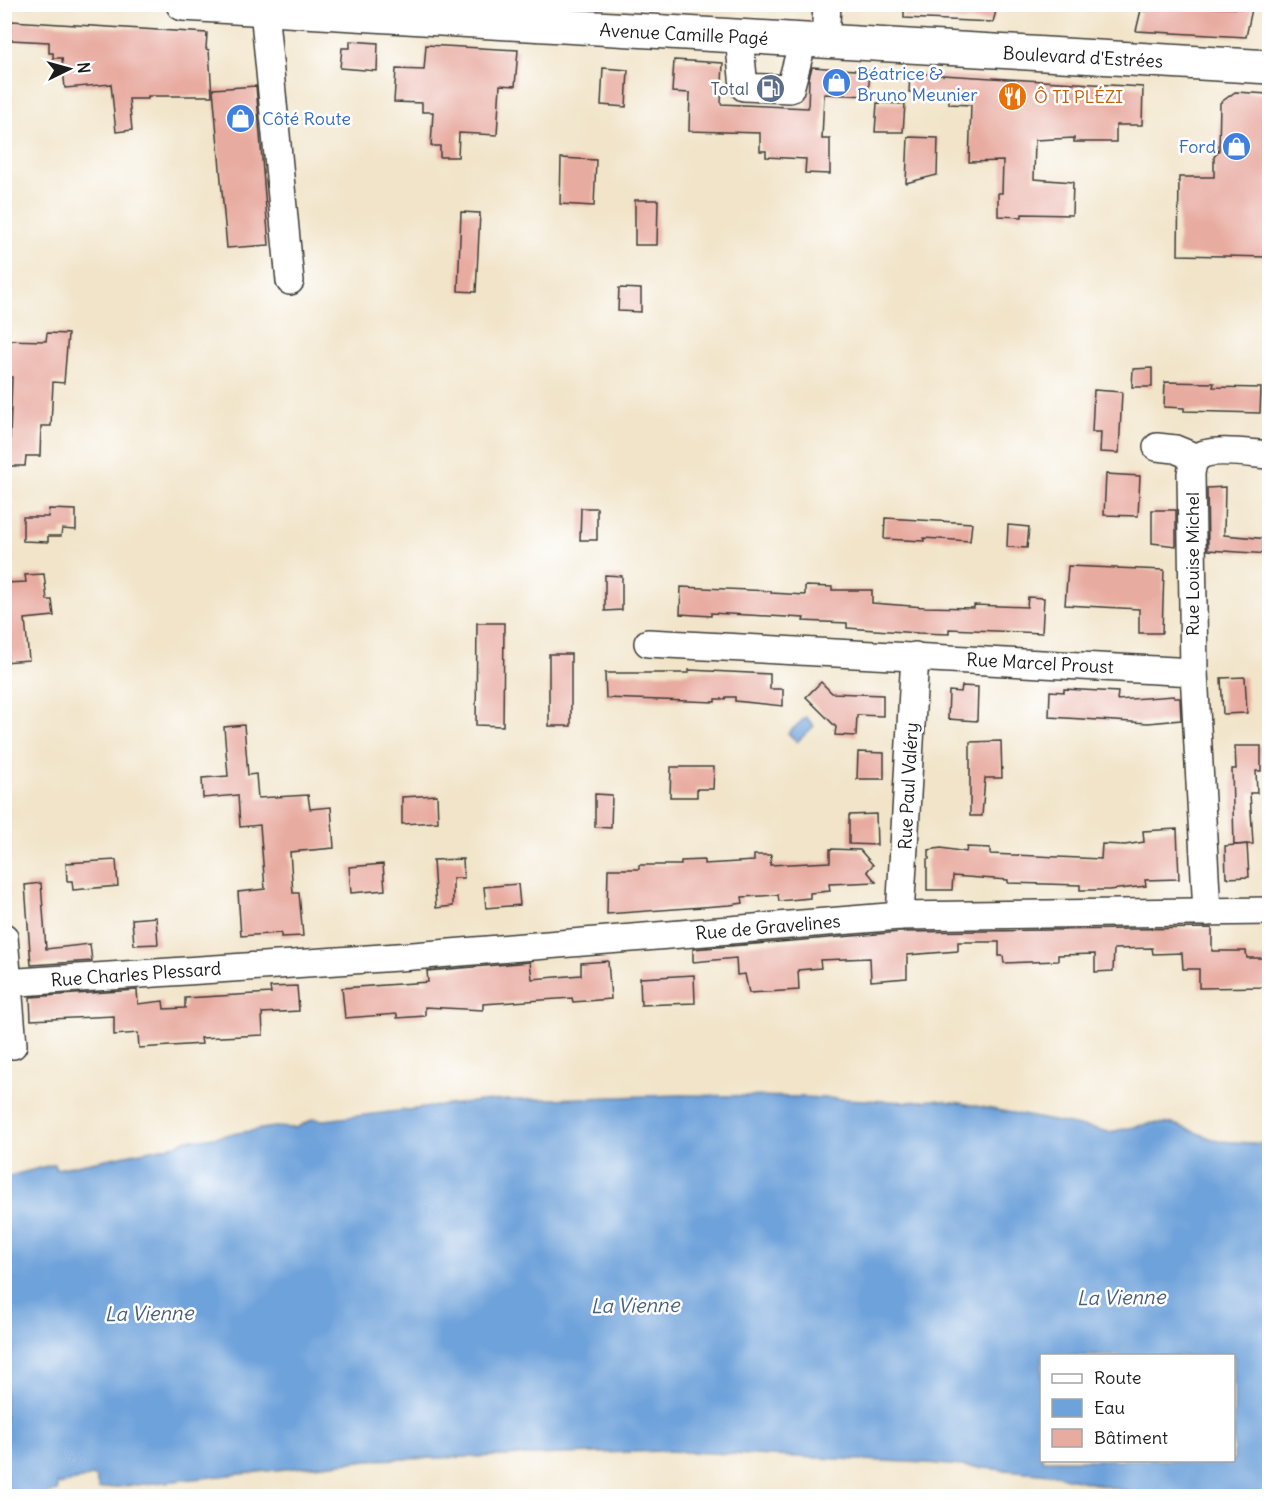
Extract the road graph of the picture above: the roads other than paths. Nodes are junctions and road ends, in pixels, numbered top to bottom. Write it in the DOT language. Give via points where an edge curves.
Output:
graph roads {
  1 [pos="183,4"];
  2 [pos="827,4"];
  3 [pos="264,9"];
  4 [pos="739,37"];
  5 [pos="814,42"];
  6 [pos="1269,67"];
  7 [pos="290,281"];
  8 [pos="1157,447"];
  9 [pos="1269,455"];
  10 [pos="1197,458"];
  11 [pos="648,643"];
  12 [pos="915,656"];
  13 [pos="1194,672"];
  14 [pos="1269,911"];
  15 [pos="1207,912"];
  16 [pos="900,916"];
  17 [pos="4,937"];
  18 [pos="268,966"];
  19 [pos="6,982"];
  20 [pos="13,1045"];
  1 -- 3 [label="main road, Avenue Camille Pagé"];
  2 -- 5 [label="street"];
  3 -- 4 [label="main road, Avenue Camille Pagé"];
  3 -- 7 [label="street"];
  4 -- 5 [label="main road, Avenue Camille Pagé"];
  4 -- 5 [label="street" via="744,87 790,89"];
  5 -- 6 [label="main road, Boulevard d'Estrées"];
  8 -- 10 [label="street"];
  9 -- 10 [label="street" via="1212,452"];
  10 -- 13 [label="street, Rue Louise Michel" via="1191,474"];
  11 -- 12 [label="street, Rue Marcel Proust"];
  12 -- 13 [label="street, Rue Marcel Proust"];
  12 -- 16 [label="street, Rue Paul Valéry"];
  13 -- 15 [label="street"];
  14 -- 15 [label="street, Rue de Gravelines"];
  15 -- 16 [label="street, Rue de Gravelines"];
  16 -- 18 [label="street, Rue de Gravelines"];
  17 -- 19 [label="street"];
  18 -- 19 [label="street, Rue Charles Plessard"];
  19 -- 20 [label="street"];
}
